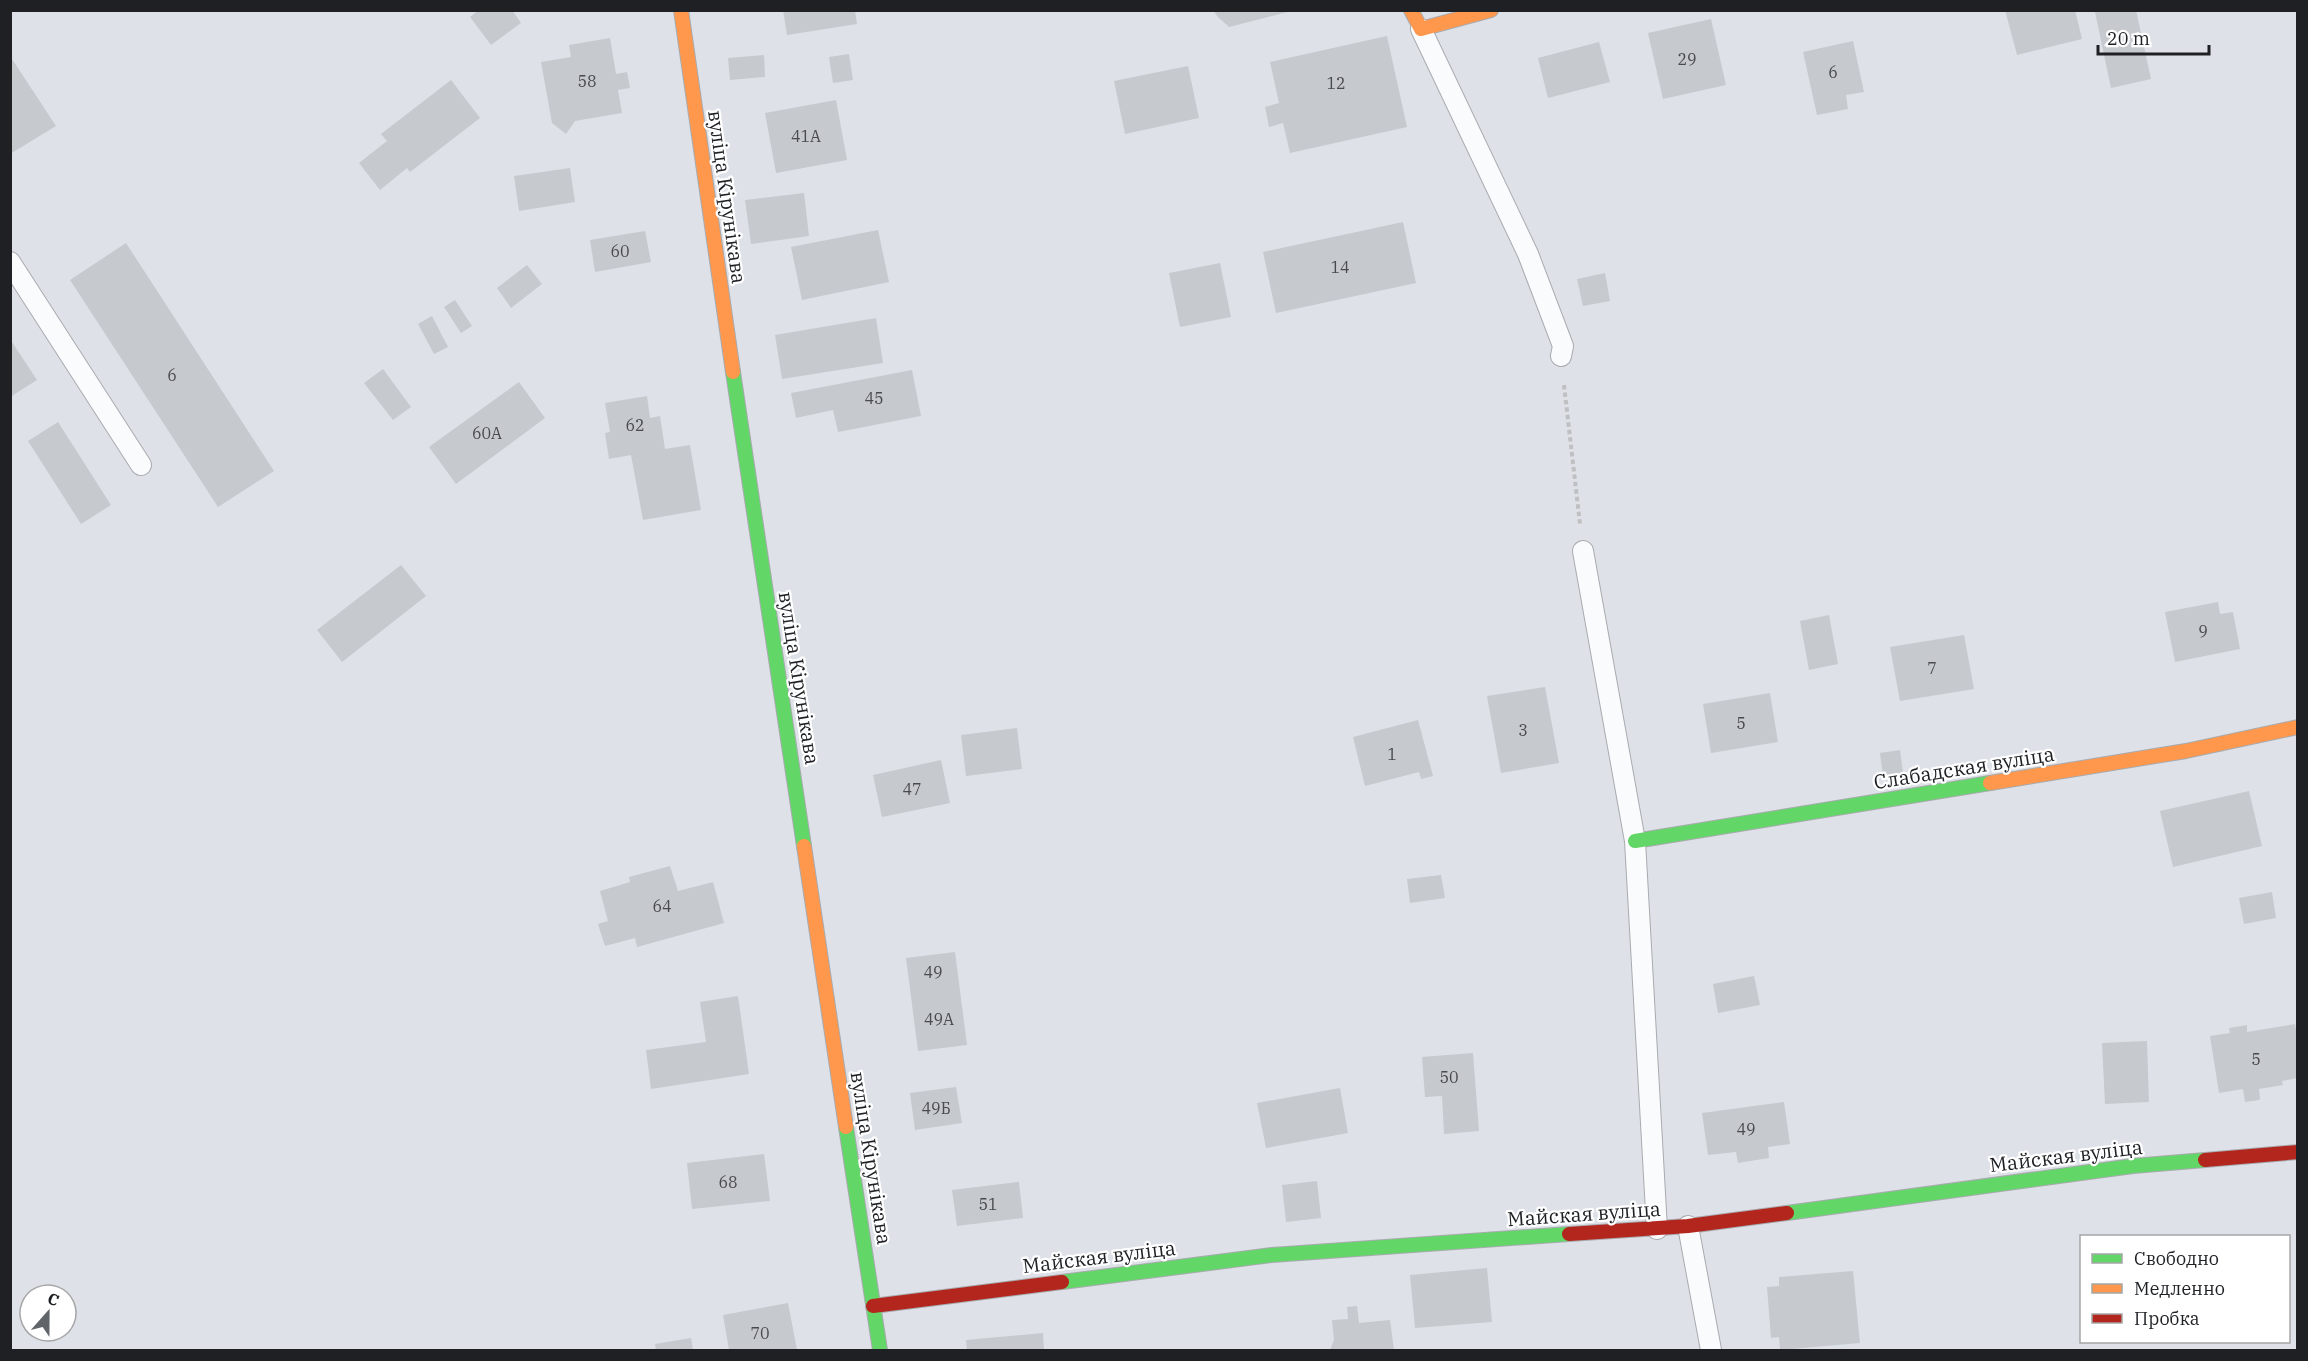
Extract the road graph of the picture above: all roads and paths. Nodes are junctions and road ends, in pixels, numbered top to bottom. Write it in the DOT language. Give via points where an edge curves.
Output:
graph roads {
  1 [pos="681,10"];
  2 [pos="1411,10"];
  3 [pos="1491,10"];
  4 [pos="1421,29"];
  5 [pos="10,262"];
  6 [pos="1561,356"];
  7 [pos="141,465"];
  8 [pos="1583,551"];
  9 [pos="2298,727"];
  10 [pos="1635,842"];
  11 [pos="2298,1152"];
  12 [pos="1688,1226"];
  13 [pos="1657,1229"];
  14 [pos="873,1306"];
  15 [pos="880,1350"];
  16 [pos="1711,1350"];
  1 -- 14 [label="street, вуліца Кірунікава"];
  2 -- 4 [label="street"];
  3 -- 4 [label="street"];
  4 -- 6 [label="lane" via="1528,254 1563,346"];
  5 -- 7 [label="lane"];
  6 -- 8 [label="path"];
  8 -- 10 [label="lane"];
  9 -- 10 [label="street, Слабадская вуліца" via="2186,752"];
  10 -- 13 [label="lane"];
  11 -- 12 [label="street, Майская вуліца" via="2133,1166"];
  12 -- 13 [label="street, Майская вуліца"];
  12 -- 16 [label="lane"];
  13 -- 14 [label="street, Майская вуліца" via="1272,1255"];
  14 -- 15 [label="street, вуліца Кірунікава"];
}
